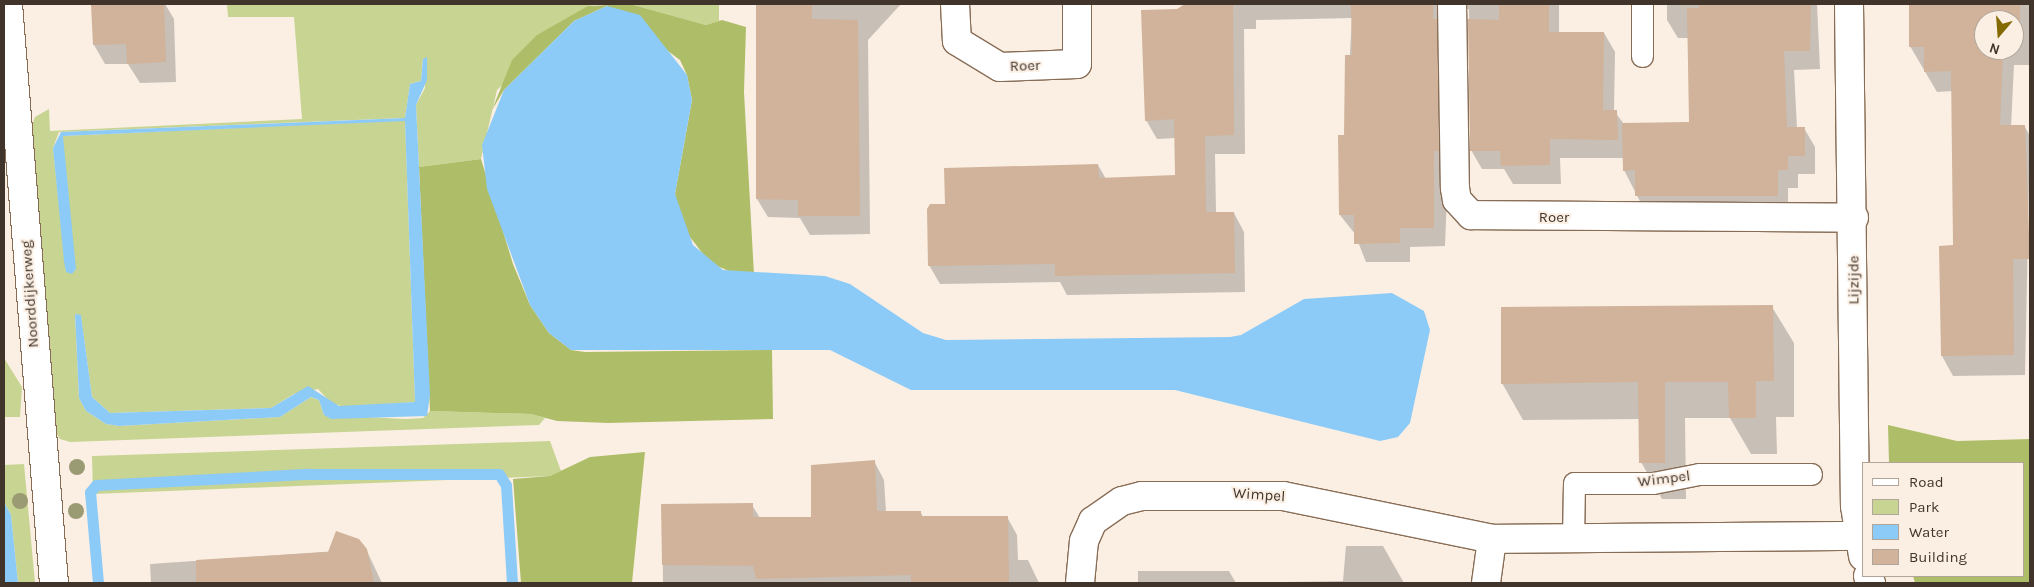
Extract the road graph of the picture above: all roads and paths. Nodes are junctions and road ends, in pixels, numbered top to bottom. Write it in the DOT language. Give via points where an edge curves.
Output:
graph roads {
  1 [pos="8,4"];
  2 [pos="955,4"];
  3 [pos="1076,4"];
  4 [pos="1452,4"];
  5 [pos="1642,4"];
  6 [pos="1850,4"];
  7 [pos="1642,56"];
  8 [pos="8,70"];
  9 [pos="1854,218"];
  10 [pos="1811,474"];
  11 [pos="1492,539"];
  12 [pos="1573,540"];
  13 [pos="1860,546"];
  14 [pos="54,583"];
  15 [pos="1080,583"];
  16 [pos="1486,583"];
  1 -- 8 [label="street, Noorddijkerweg"];
  2 -- 3 [label="street, Roer" via="957,41 1000,67 1078,64"];
  4 -- 9 [label="street, Roer" via="1455,188 1457,200 1471,216"];
  5 -- 7 [label="lane"];
  6 -- 9 [label="street, Lijzijde"];
  8 -- 14 [label="street, Noorddijkerweg"];
  9 -- 13 [label="street, Lijzijde"];
  10 -- 12 [label="lane, Wimpel" via="1699,474 1653,483 1574,483"];
  11 -- 12 [label="street, Wimpel"];
  11 -- 15 [label="street, Wimpel" via="1283,496 1142,496 1122,501 1093,521 1084,541"];
  11 -- 16 [label="street"];
  12 -- 13 [label="street, Wimpel"];
}
